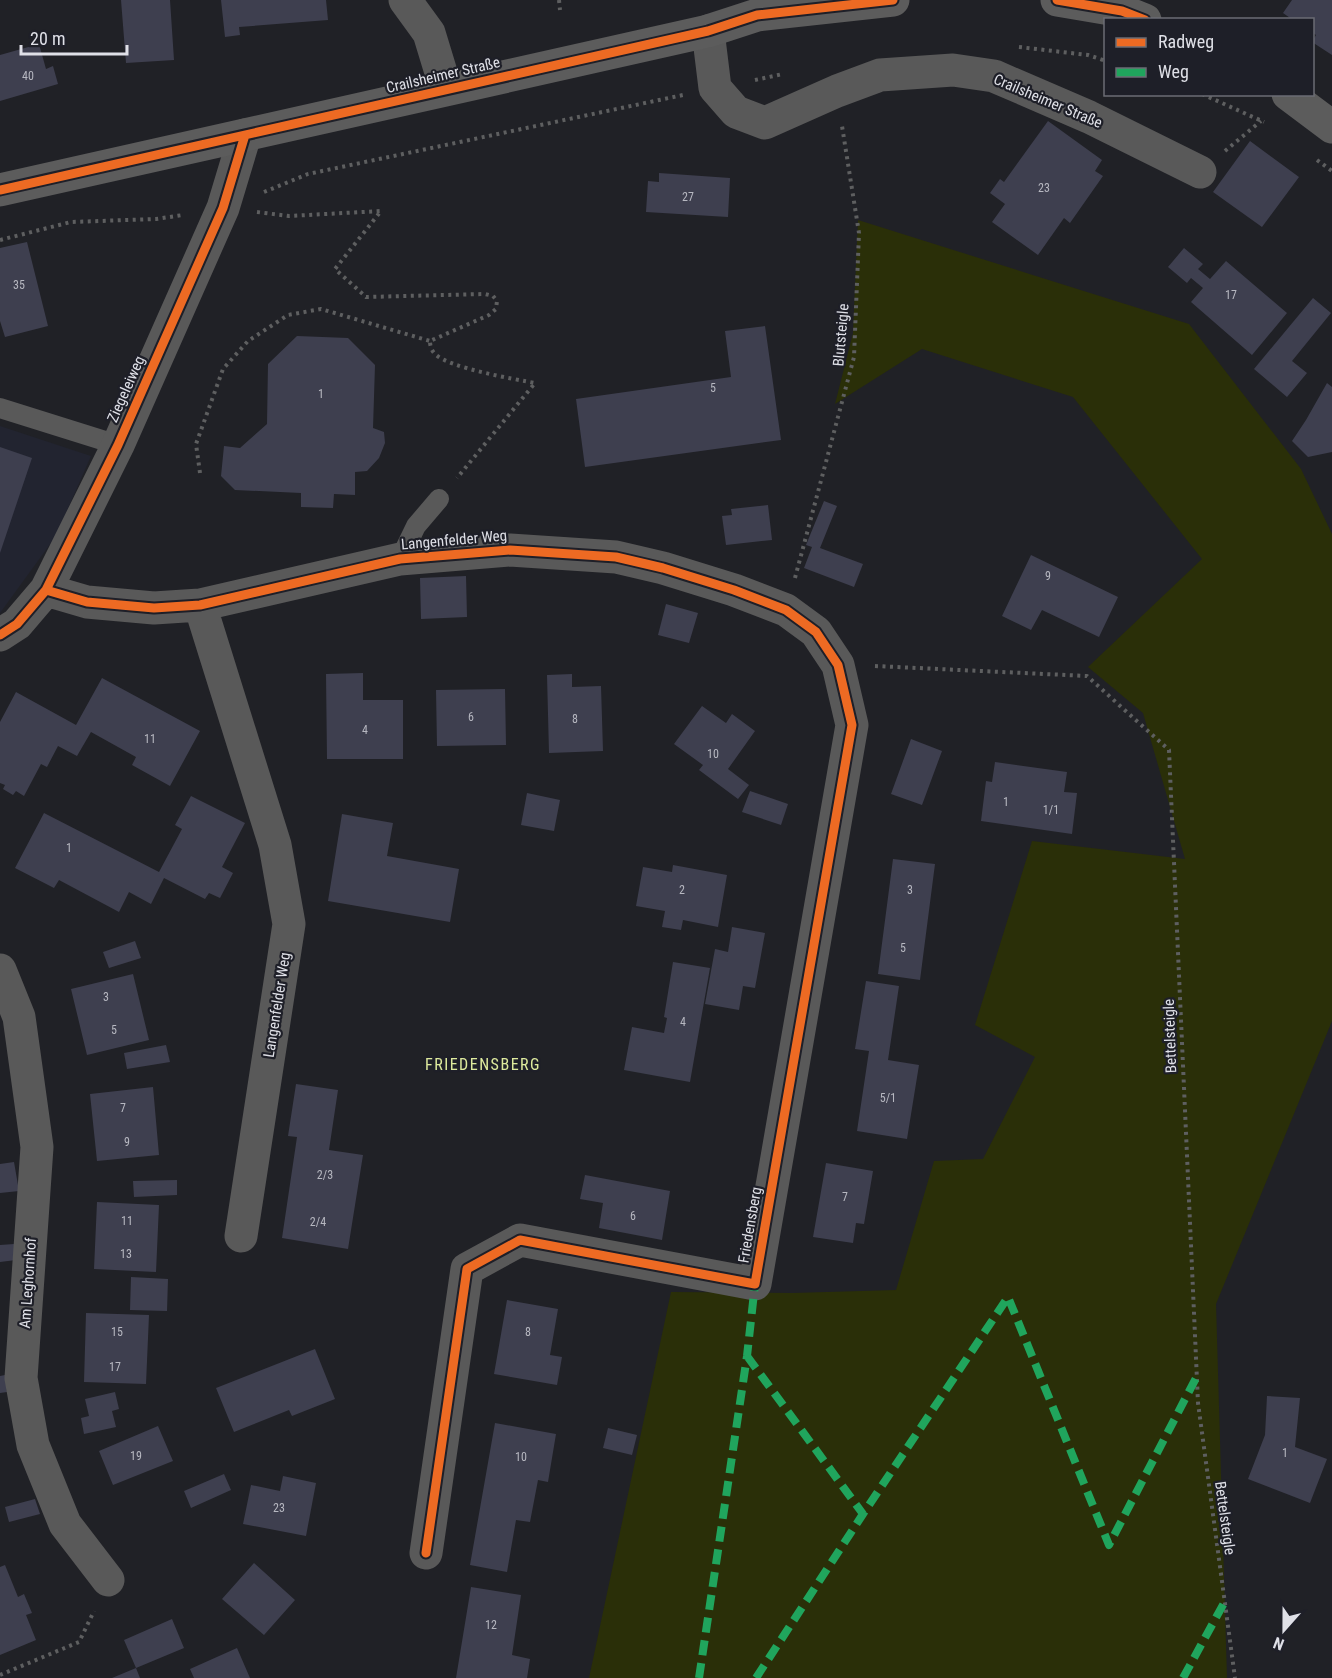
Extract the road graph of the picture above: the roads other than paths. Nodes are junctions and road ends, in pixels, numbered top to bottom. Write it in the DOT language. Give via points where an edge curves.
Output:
graph roads {
  1 [pos="405,0"];
  2 [pos="893,0"];
  3 [pos="1057,0"];
  4 [pos="810,4"];
  5 [pos="1140,18"];
  6 [pos="708,31"];
  7 [pos="447,89"];
  8 [pos="1291,96"];
  9 [pos="1332,127"];
  10 [pos="245,135"];
  11 [pos="1200,172"];
  12 [pos="0,190"];
  13 [pos="0,408"];
  14 [pos="118,445"];
  15 [pos="439,500"];
  16 [pos="400,559"];
  17 [pos="46,590"];
  18 [pos="200,605"];
  19 [pos="0,635"];
  20 [pos="838,665"];
  21 [pos="0,970"];
  22 [pos="241,1236"];
  23 [pos="426,1552"];
  24 [pos="108,1580"];
  1 -- 7 [label="street" via="429,33"];
  2 -- 4 [label="main road, Crailsheimer Straße"];
  3 -- 5 [label="main road" via="1122,11"];
  4 -- 6 [label="main road, Crailsheimer Straße"];
  6 -- 7 [label="main road, Crailsheimer Straße"];
  6 -- 11 [label="street, Crailsheimer Straße" via="715,88 736,112 765,123 880,75 953,70 994,76"];
  7 -- 10 [label="main road, Crailsheimer Straße"];
  8 -- 9 [label="main road"];
  10 -- 12 [label="main road, Crailsheimer Straße"];
  10 -- 14 [label="street, Ziegeleiweg" via="223,208"];
  13 -- 14 [label="lane"];
  14 -- 17 [label="street, Ziegeleiweg"];
  15 -- 16 [label="lane" via="416,526"];
  16 -- 18 [label="street, Langenfelder Weg"];
  16 -- 20 [label="street, Langenfelder Weg" via="510,550 616,556 734,590 786,610 816,632"];
  17 -- 18 [label="street, Langenfelder Weg" via="87,602 154,608"];
  17 -- 19 [label="street, Ziegeleiweg" via="17,624"];
  18 -- 22 [label="street, Langenfelder Weg" via="275,845 289,924"];
  20 -- 23 [label="street, Friedensberg" via="852,725 755,1284 520,1240 467,1269"];
  21 -- 24 [label="street, Am Leghornhof" via="19,1017 36,1147 21,1378 33,1445 65,1524"];
}
